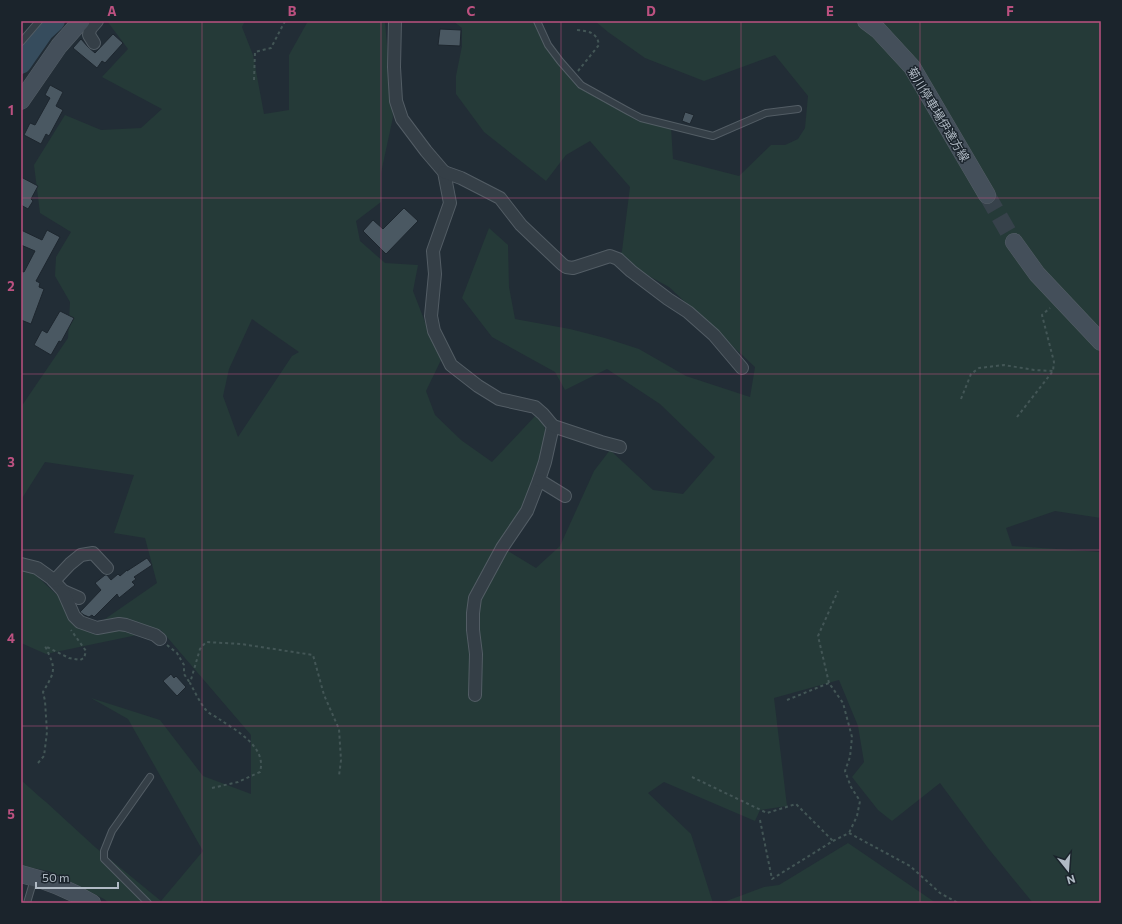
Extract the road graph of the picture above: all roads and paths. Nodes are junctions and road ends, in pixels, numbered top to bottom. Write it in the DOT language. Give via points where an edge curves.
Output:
graph roads {
  1 [pos="39,21"];
  2 [pos="81,21"];
  3 [pos="97,21"];
  4 [pos="285,21"];
  5 [pos="395,21"];
  6 [pos="537,21"];
  7 [pos="866,21"];
  8 [pos="577,30"];
  9 [pos="21,42"];
  10 [pos="94,43"];
  11 [pos="573,76"];
  12 [pos="254,80"];
  13 [pos="21,101"];
  14 [pos="798,109"];
  15 [pos="444,172"];
  16 [pos="987,195"];
  17 [pos="1014,242"];
  18 [pos="1060,299"];
  19 [pos="1101,342"];
  20 [pos="742,368"];
  21 [pos="1053,371"];
  22 [pos="961,400"];
  23 [pos="1017,417"];
  24 [pos="553,426"];
  25 [pos="620,447"];
  26 [pos="539,480"];
  27 [pos="565,496"];
  28 [pos="21,564"];
  29 [pos="107,568"];
  30 [pos="54,581"];
  31 [pos="838,590"];
  32 [pos="63,591"];
  33 [pos="79,598"];
  34 [pos="71,629"];
  35 [pos="160,639"];
  36 [pos="829,683"];
  37 [pos="190,684"];
  38 [pos="475,695"];
  39 [pos="787,700"];
  40 [pos="38,763"];
  41 [pos="339,776"];
  42 [pos="150,777"];
  43 [pos="692,777"];
  44 [pos="212,788"];
  45 [pos="760,820"];
  46 [pos="849,833"];
  47 [pos="833,841"];
  48 [pos="28,876"];
  49 [pos="27,903"];
  50 [pos="92,903"];
  51 [pos="148,903"];
  52 [pos="958,903"];
  1 -- 9 [label="lane"];
  2 -- 13 [label="main road" via="59,46"];
  3 -- 10 [label="street" via="90,29 89,35"];
  4 -- 12 [label="path" via="271,48 255,52"];
  5 -- 15 [label="street" via="395,91 402,120"];
  6 -- 11 [label="lane" via="548,45"];
  7 -- 16 [label="main road, 菊川停車場伊達方線" via="878,30 912,67"];
  8 -- 11 [label="path" via="591,32 599,45"];
  11 -- 14 [label="lane" via="581,85 642,118 713,136 766,113"];
  15 -- 20 [label="street" via="462,178 500,198 521,225 566,267 573,268 610,256 618,259 688,312 714,335"];
  15 -- 24 [label="street" via="450,203 433,251 436,274 431,316 434,331 451,365 499,399 535,407"];
  17 -- 18 [label="main road" via="1037,274"];
  18 -- 19 [label="main road"];
  18 -- 21 [label="path" via="1042,315 1054,362"];
  21 -- 22 [label="path" via="1004,365 979,368 971,374"];
  21 -- 23 [label="path"];
  24 -- 25 [label="street"];
  24 -- 26 [label="street"];
  26 -- 27 [label="street"];
  26 -- 38 [label="street" via="526,511 502,548 476,598 472,624 476,654"];
  28 -- 30 [label="street" via="37,568"];
  29 -- 30 [label="street" via="93,553 81,555"];
  30 -- 32 [label="street"];
  31 -- 36 [label="path" via="818,636"];
  32 -- 33 [label="street"];
  32 -- 35 [label="street" via="74,616 80,622 97,628 126,625"];
  34 -- 40 [label="path" via="86,651 84,658 69,658 45,646 54,671 43,692 47,732 44,756"];
  35 -- 37 [label="path" via="177,653"];
  36 -- 39 [label="path"];
  36 -- 46 [label="path" via="843,702 852,737 846,771 851,788 860,801 857,816"];
  37 -- 41 [label="path" via="200,649 206,642 241,644 313,655 324,695 339,729"];
  37 -- 44 [label="path" via="207,711 244,736 254,746 262,765 260,772 238,782"];
  42 -- 51 [label="lane" via="112,831 104,851 104,859"];
  43 -- 47 [label="path" via="767,813 796,804"];
  45 -- 47 [label="path" via="772,879"];
  46 -- 47 [label="path"];
  46 -- 52 [label="path" via="910,866 940,893"];
  48 -- 49 [label="lane"];
  48 -- 50 [label="main road" via="75,893"];
}
